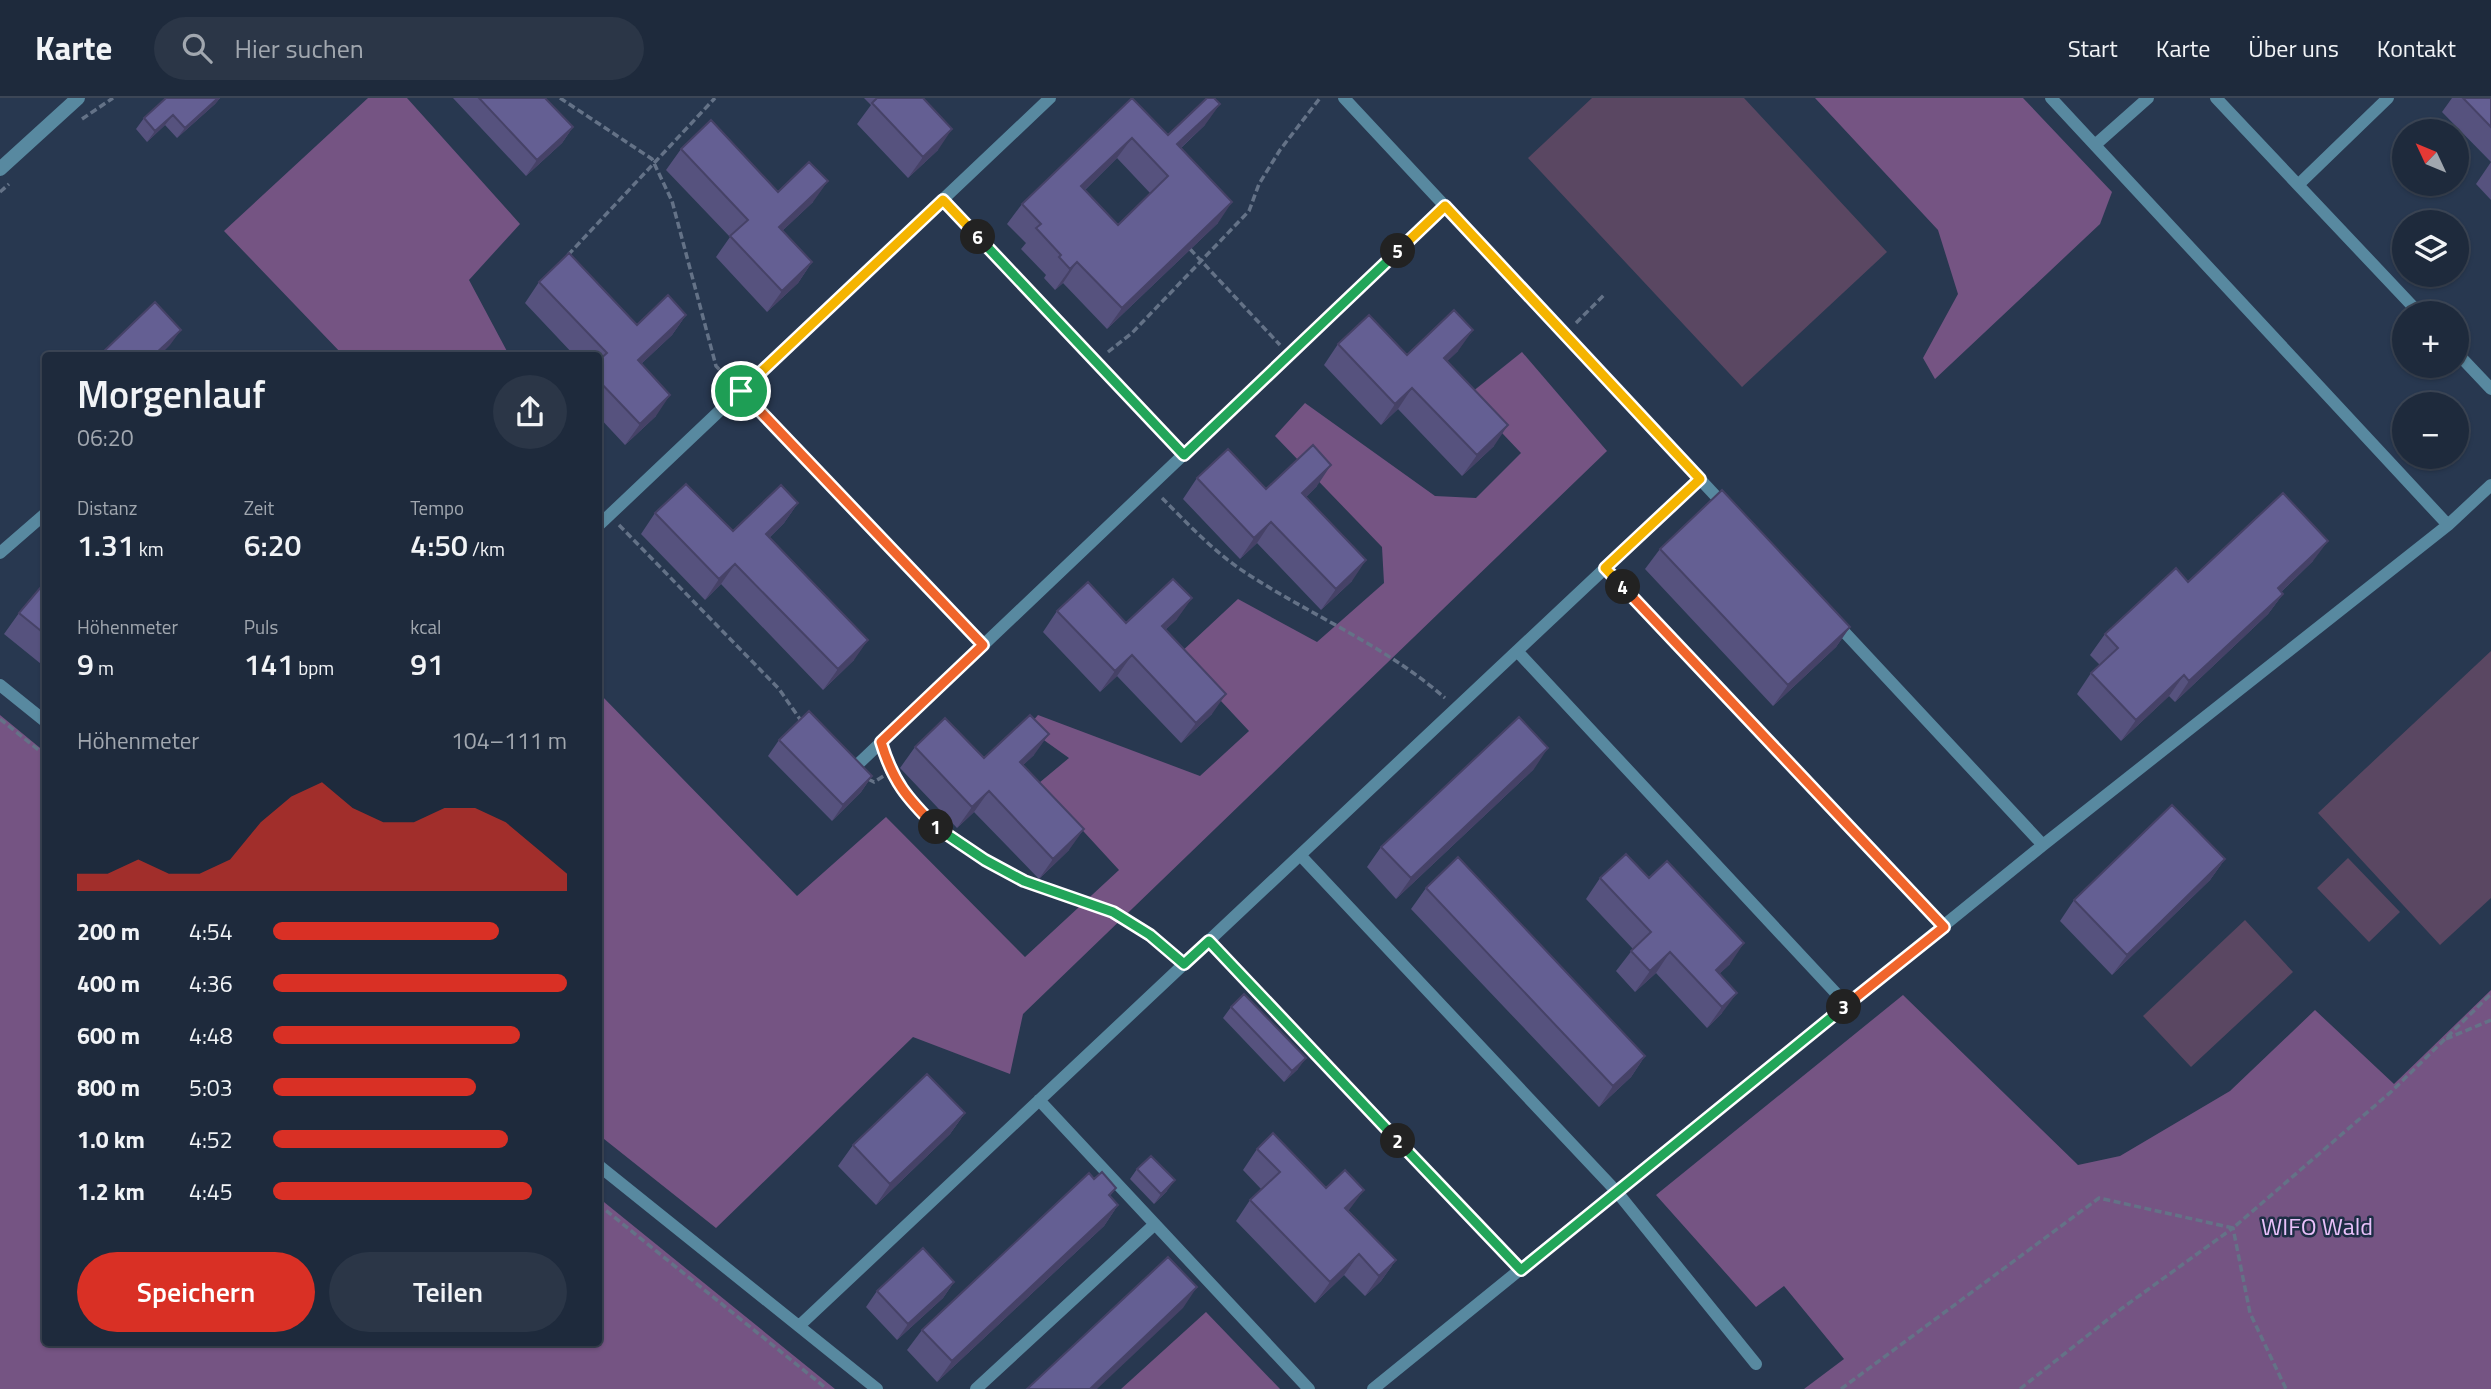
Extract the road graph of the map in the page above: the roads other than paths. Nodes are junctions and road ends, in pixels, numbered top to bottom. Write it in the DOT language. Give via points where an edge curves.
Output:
graph roads {
  1 [pos="78,98"];
  2 [pos="1050,98"];
  3 [pos="1344,98"];
  4 [pos="2051,98"];
  5 [pos="2148,98"];
  6 [pos="2216,98"];
  7 [pos="2388,98"];
  8 [pos="2095,145"];
  9 [pos="0,169"];
  10 [pos="2298,185"];
  11 [pos="943,200"];
  12 [pos="1445,206"];
  13 [pos="2408,301"];
  14 [pos="2469,364"];
  15 [pos="2489,382"];
  16 [pos="741,391"];
  17 [pos="1184,455"];
  18 [pos="1700,479"];
  19 [pos="2491,485"];
  20 [pos="1734,514"];
  21 [pos="42,520"];
  22 [pos="602,523"];
  23 [pos="2448,525"];
  24 [pos="0,553"];
  25 [pos="1605,568"];
  26 [pos="1825,612"];
  27 [pos="983,645"];
  28 [pos="1517,651"];
  29 [pos="0,685"];
  30 [pos="42,719"];
  31 [pos="859,772"];
  32 [pos="2043,845"];
  33 [pos="1300,855"];
  34 [pos="1944,927"];
  35 [pos="1209,941"];
  36 [pos="1847,1005"];
  37 [pos="1039,1100"];
  38 [pos="602,1168"];
  39 [pos="1617,1192"];
  40 [pos="1155,1224"];
  41 [pos="1521,1270"];
  42 [pos="799,1326"];
  43 [pos="1756,1364"];
  44 [pos="877,1389"];
  45 [pos="976,1389"];
  46 [pos="1310,1389"];
  47 [pos="1373,1389"];
  1 -- 9 [label="street"];
  2 -- 11 [label="lane"];
  3 -- 12 [label="lane"];
  4 -- 8 [label="lane"];
  5 -- 8 [label="lane"];
  6 -- 10 [label="lane"];
  7 -- 10 [label="lane"];
  8 -- 23 [label="lane"];
  10 -- 13 [label="lane"];
  11 -- 16 [label="lane"];
  11 -- 17 [label="lane"];
  12 -- 17 [label="lane"];
  12 -- 18 [label="lane"];
  14 -- 15 [label="lane"];
  16 -- 22 [label="lane"];
  16 -- 27 [label="lane"];
  17 -- 27 [label="lane"];
  18 -- 20 [label="lane"];
  18 -- 25 [label="lane"];
  19 -- 23 [label="lane"];
  21 -- 24 [label="lane"];
  23 -- 32 [label="lane"];
  25 -- 28 [label="lane"];
  25 -- 34 [label="lane"];
  26 -- 32 [label="lane"];
  27 -- 31 [label="lane" via="881,742"];
  28 -- 33 [label="lane"];
  28 -- 36 [label="lane"];
  29 -- 30 [label="lane"];
  32 -- 34 [label="lane"];
  33 -- 35 [label="lane"];
  33 -- 39 [label="lane"];
  34 -- 36 [label="lane"];
  35 -- 37 [label="lane"];
  35 -- 41 [label="lane"];
  36 -- 39 [label="lane"];
  37 -- 40 [label="lane"];
  37 -- 42 [label="lane"];
  38 -- 42 [label="lane"];
  39 -- 41 [label="lane"];
  39 -- 43 [label="lane"];
  40 -- 45 [label="lane"];
  40 -- 46 [label="lane"];
  41 -- 47 [label="lane"];
  42 -- 44 [label="lane"];
}
